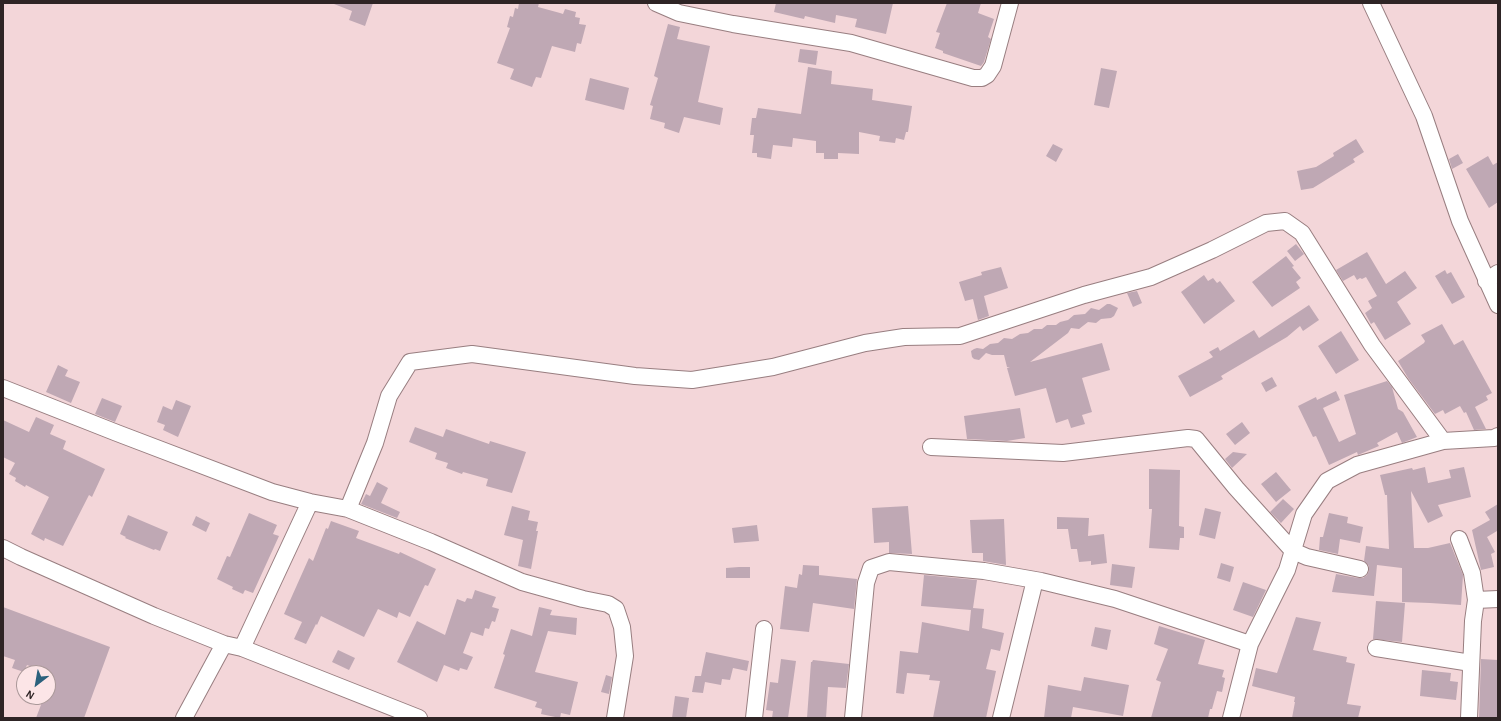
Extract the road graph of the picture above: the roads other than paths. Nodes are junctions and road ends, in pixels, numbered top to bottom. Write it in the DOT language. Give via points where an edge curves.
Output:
graph roads {
  1 [pos="656,3"];
  2 [pos="1010,3"];
  3 [pos="1371,3"];
  4 [pos="1492,277"];
  5 [pos="1498,305"];
  6 [pos="3,388"];
  7 [pos="1498,436"];
  8 [pos="1443,442"];
  9 [pos="931,447"];
  10 [pos="310,502"];
  11 [pos="348,509"];
  12 [pos="1459,539"];
  13 [pos="3,548"];
  14 [pos="1293,551"];
  15 [pos="1360,569"];
  16 [pos="1035,580"];
  17 [pos="1476,600"];
  18 [pos="1498,600"];
  19 [pos="764,629"];
  20 [pos="224,644"];
  21 [pos="1250,644"];
  22 [pos="242,648"];
  23 [pos="1376,648"];
  24 [pos="1471,663"];
  25 [pos="184,718"];
  26 [pos="420,718"];
  27 [pos="614,718"];
  28 [pos="754,718"];
  29 [pos="853,718"];
  30 [pos="1001,718"];
  31 [pos="1231,718"];
  32 [pos="1469,718"];
  1 -- 2 [label="street" via="679,13 732,24 851,43 973,78 982,78 993,66"];
  3 -- 4 [label="street" via="1424,116 1460,221"];
  4 -- 5 [label="street"];
  6 -- 10 [label="street" via="272,492"];
  7 -- 8 [label="street"];
  8 -- 11 [label="street" via="1372,345 1302,233 1285,222 1266,223 1151,277 1084,295 960,336 904,337 865,343 765,369 692,380 635,376 472,354 410,362 389,396 375,443"];
  8 -- 14 [label="street" via="1357,465 1327,481 1304,514"];
  9 -- 14 [label="street" via="1063,453 1196,439"];
  10 -- 11 [label="street"];
  10 -- 22 [label="street"];
  11 -- 27 [label="street" via="522,582 608,604 616,609 622,628 625,656"];
  12 -- 17 [label="street" via="1472,573"];
  13 -- 20 [label="street" via="154,616"];
  14 -- 15 [label="street"];
  14 -- 21 [label="street" via="1287,570"];
  16 -- 21 [label="street" via="1115,599"];
  16 -- 29 [label="street" via="889,562 871,568 866,583"];
  16 -- 30 [label="street"];
  17 -- 18 [label="street"];
  17 -- 24 [label="street"];
  19 -- 28 [label="street"];
  20 -- 22 [label="street"];
  20 -- 25 [label="street"];
  21 -- 31 [label="street"];
  22 -- 26 [label="street"];
  23 -- 24 [label="street"];
  24 -- 32 [label="street"];
}
